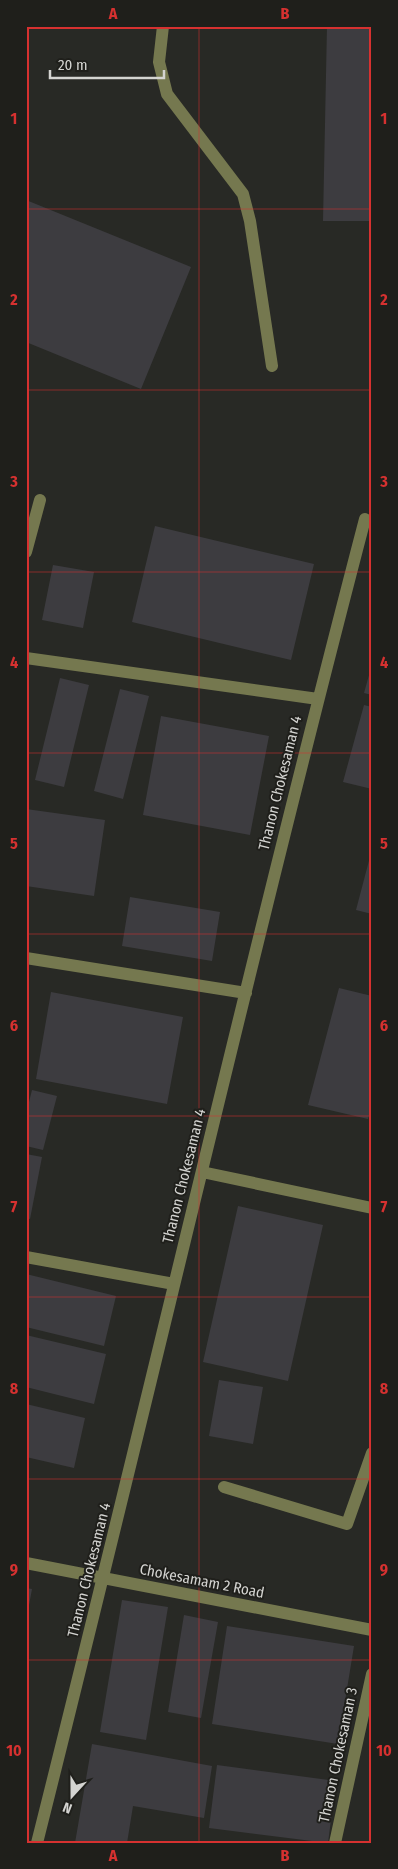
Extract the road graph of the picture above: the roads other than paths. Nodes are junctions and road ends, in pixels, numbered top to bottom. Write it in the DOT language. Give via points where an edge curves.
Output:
graph roads {
  1 [pos="163,26"];
  2 [pos="272,366"];
  3 [pos="40,500"];
  4 [pos="364,518"];
  5 [pos="26,552"];
  6 [pos="26,658"];
  7 [pos="318,699"];
  8 [pos="26,958"];
  9 [pos="246,993"];
  10 [pos="202,1172"];
  11 [pos="372,1208"];
  12 [pos="26,1257"];
  13 [pos="174,1284"];
  14 [pos="372,1452"];
  15 [pos="224,1487"];
  16 [pos="26,1562"];
  17 [pos="104,1578"];
  18 [pos="372,1630"];
  19 [pos="372,1674"];
  20 [pos="37,1843"];
  21 [pos="335,1843"];
  1 -- 2 [label="street" via="159,62 167,94 243,194"];
  3 -- 5 [label="street"];
  4 -- 7 [label="street, Thanon Chokesaman 4"];
  6 -- 7 [label="street"];
  7 -- 9 [label="street, Thanon Chokesaman 4"];
  8 -- 9 [label="street"];
  9 -- 10 [label="street, Thanon Chokesaman 4"];
  10 -- 11 [label="street"];
  10 -- 13 [label="street, Thanon Chokesaman 4"];
  12 -- 13 [label="street"];
  13 -- 17 [label="street, Thanon Chokesaman 4"];
  14 -- 15 [label="street" via="348,1524"];
  16 -- 17 [label="street, Chokesamam 2 Road"];
  17 -- 18 [label="street, Chokesamam 2 Road"];
  17 -- 20 [label="street, Thanon Chokesaman 4"];
  19 -- 21 [label="street, Thanon Chokesaman 3"];
}
